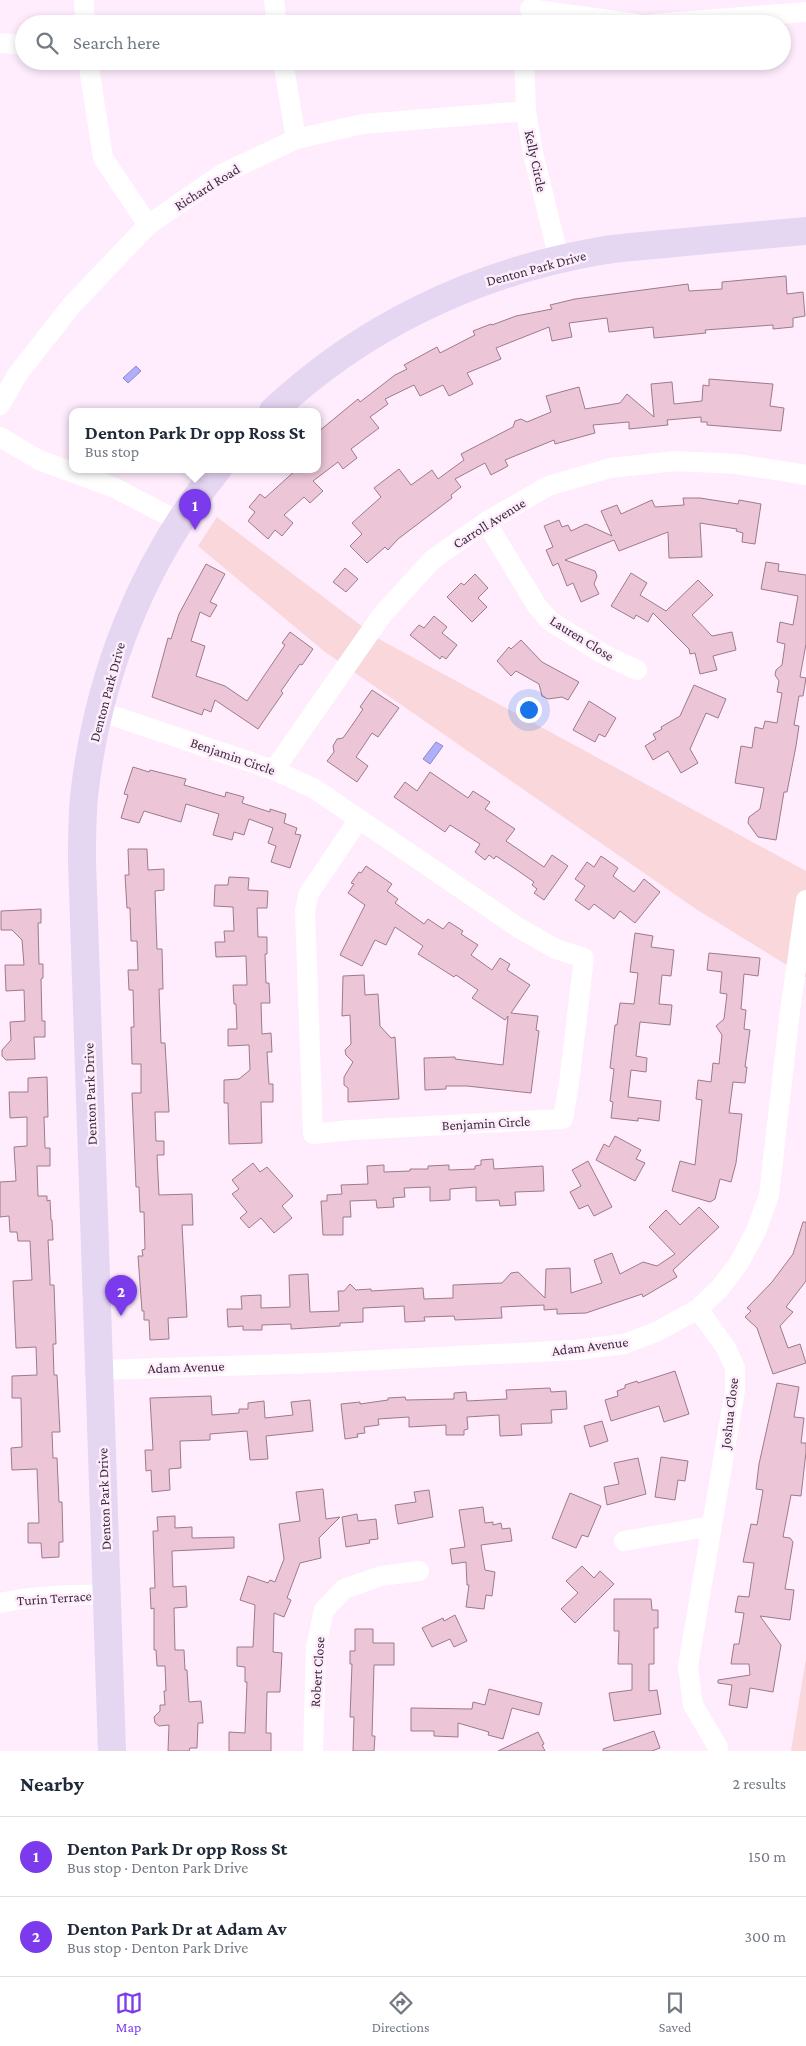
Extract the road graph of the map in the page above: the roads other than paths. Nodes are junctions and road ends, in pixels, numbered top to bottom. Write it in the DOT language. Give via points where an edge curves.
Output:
graph roads {
  1 [pos="84,0"];
  2 [pos="274,0"];
  3 [pos="748,9"];
  4 [pos="529,11"];
  5 [pos="806,12"];
  6 [pos="85,15"];
  7 [pos="276,15"];
  8 [pos="562,15"];
  9 [pos="710,15"];
  10 [pos="0,42"];
  11 [pos="15,44"];
  12 [pos="89,70"];
  13 [pos="284,70"];
  14 [pos="524,70"];
  15 [pos="526,110"];
  16 [pos="296,139"];
  17 [pos="148,224"];
  18 [pos="806,231"];
  19 [pos="560,259"];
  20 [pos="0,405"];
  21 [pos="276,408"];
  22 [pos="0,437"];
  23 [pos="69,471"];
  24 [pos="75,473"];
  25 [pos="215,473"];
  26 [pos="806,475"];
  27 [pos="180,522"];
  28 [pos="486,522"];
  29 [pos="636,670"];
  30 [pos="99,710"];
  31 [pos="274,770"];
  32 [pos="359,819"];
  33 [pos="806,900"];
  34 [pos="698,1309"];
  35 [pos="100,1370"];
  36 [pos="712,1526"];
  37 [pos="624,1540"];
  38 [pos="419,1571"];
  39 [pos="108,1595"];
  40 [pos="0,1603"];
  41 [pos="718,1746"];
  42 [pos="112,1751"];
  43 [pos="313,1751"];
  1 -- 6 [label="street"];
  2 -- 7 [label="street"];
  3 -- 5 [label="street"];
  3 -- 9 [label="street"];
  4 -- 8 [label="street"];
  10 -- 11 [label="street"];
  12 -- 17 [label="street" via="102,158"];
  13 -- 16 [label="street"];
  14 -- 15 [label="street, Kelly Circle"];
  15 -- 16 [label="street, Richard Road" via="363,124"];
  15 -- 19 [label="street, Kelly Circle" via="533,153"];
  16 -- 17 [label="street, Richard Road" via="222,174"];
  17 -- 20 [label="street, Richard Road" via="71,306 17,375"];
  18 -- 19 [label="main road, Denton Park Drive" via="630,248"];
  19 -- 21 [label="main road, Denton Park Drive" via="504,274 445,296 383,328 323,367"];
  22 -- 23 [label="street" via="40,460"];
  24 -- 27 [label="street" via="115,488"];
  25 -- 27 [label="main road, Denton Park Drive"];
  26 -- 28 [label="street, Carroll Avenue" via="737,464 676,461 610,468 548,486"];
  27 -- 30 [label="main road, Denton Park Drive" via="147,579 124,632"];
  28 -- 29 [label="street, Lauren Close" via="537,606 550,621"];
  28 -- 31 [label="street, Carroll Avenue" via="432,560 382,615"];
  30 -- 31 [label="street, Benjamin Circle"];
  30 -- 35 [label="main road, Denton Park Drive" via="84,800 82,861"];
  31 -- 32 [label="street, Benjamin Circle" via="315,789"];
  32 -- 32 [label="street, Benjamin Circle" via="519,928 556,950 584,958 563,1119 313,1134 304,911 309,893"];
  33 -- 34 [label="street, Adam Avenue" via="769,1195 756,1231 739,1263"];
  34 -- 35 [label="street, Adam Avenue" via="656,1332 624,1344 576,1350"];
  34 -- 36 [label="street, Joshua Close" via="726,1348 735,1368 735,1390"];
  35 -- 39 [label="main road, Denton Park Drive"];
  36 -- 37 [label="street"];
  36 -- 41 [label="street, Joshua Close" via="688,1666 693,1706"];
  38 -- 43 [label="street, Robert Close" via="381,1576 344,1589 324,1610 316,1648"];
  39 -- 40 [label="street, Turin Terrace" via="67,1594"];
  39 -- 42 [label="main road, Denton Park Drive"];
}
